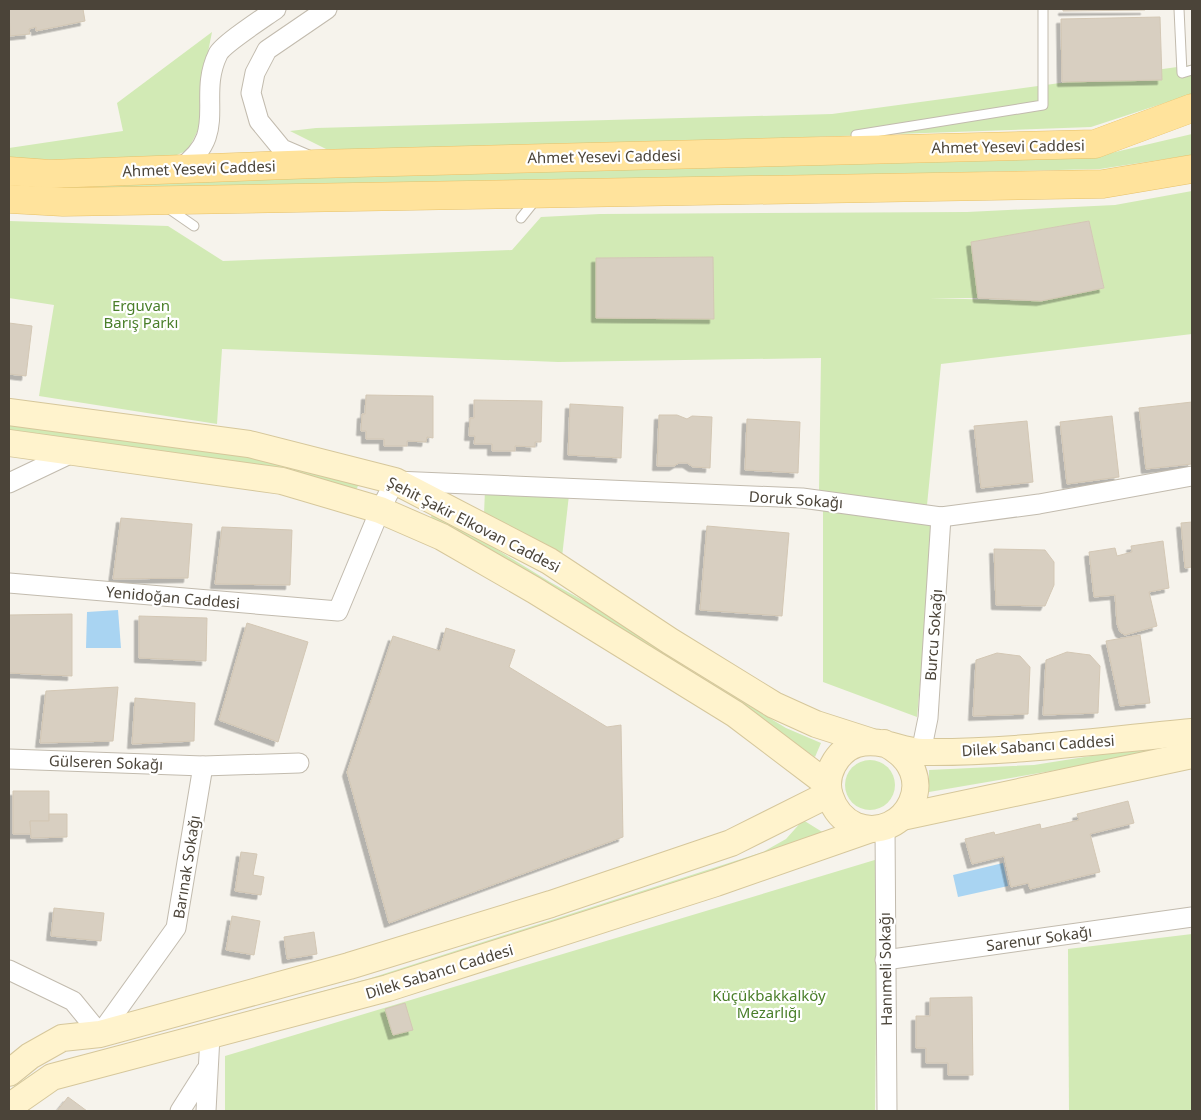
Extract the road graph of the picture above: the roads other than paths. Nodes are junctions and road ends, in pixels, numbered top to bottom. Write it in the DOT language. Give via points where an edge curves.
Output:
graph roads {
  1 [pos="276,9"];
  2 [pos="327,9"];
  3 [pos="1043,9"];
  4 [pos="1179,9"];
  5 [pos="1192,70"];
  6 [pos="1192,108"];
  7 [pos="856,135"];
  8 [pos="316,164"];
  9 [pos="179,169"];
  10 [pos="1192,169"];
  11 [pos="9,171"];
  12 [pos="540,194"];
  13 [pos="9,199"];
  14 [pos="157,200"];
  15 [pos="521,218"];
  16 [pos="194,226"];
  17 [pos="9,412"];
  18 [pos="9,443"];
  19 [pos="72,452"];
  20 [pos="1192,476"];
  21 [pos="395,481"];
  22 [pos="9,483"];
  23 [pos="380,510"];
  24 [pos="941,517"];
  25 [pos="9,583"];
  26 [pos="1192,732"];
  27 [pos="876,742"];
  28 [pos="921,752"];
  29 [pos="1192,755"];
  30 [pos="9,759"];
  31 [pos="299,763"];
  32 [pos="202,766"];
  33 [pos="828,789"];
  34 [pos="886,824"];
  35 [pos="1192,917"];
  36 [pos="885,960"];
  37 [pos="9,970"];
  38 [pos="100,1034"];
  39 [pos="210,1036"];
  40 [pos="207,1070"];
  41 [pos="9,1073"];
  42 [pos="9,1108"];
  43 [pos="180,1111"];
  44 [pos="206,1111"];
  45 [pos="887,1111"];
  1 -- 9 [label="street" via="219,52 210,74 210,133 191,161"];
  2 -- 8 [label="street" via="267,50 255,73 251,93 259,121 282,149"];
  3 -- 7 [label="lane" via="1043,104"];
  4 -- 5 [label="lane" via="1182,74"];
  6 -- 8 [label="main road, Ahmet Yesevi Caddesi" via="1095,144"];
  8 -- 9 [label="main road, Ahmet Yesevi Caddesi"];
  9 -- 11 [label="main road, Ahmet Yesevi Caddesi" via="50,174"];
  10 -- 12 [label="main road, Ahmet Yesevi Caddesi" via="1103,184"];
  12 -- 14 [label="main road, Ahmet Yesevi Caddesi"];
  12 -- 15 [label="lane"];
  13 -- 14 [label="main road, Ahmet Yesevi Caddesi" via="63,202"];
  14 -- 16 [label="lane"];
  17 -- 21 [label="main road, Şehit Şakir Elkovan Caddesi" via="249,444"];
  18 -- 19 [label="main road, Şehit Şakir Elkovan Caddesi"];
  19 -- 22 [label="street"];
  19 -- 23 [label="main road, Şehit Şakir Elkovan Caddesi" via="282,481"];
  20 -- 24 [label="street, Doruk Sokağı" via="1039,504"];
  21 -- 23 [label="street"];
  21 -- 24 [label="street, Doruk Sokağı" via="802,498"];
  21 -- 27 [label="main road, Şehit Şakir Elkovan Caddesi" via="550,561 774,705 816,724"];
  23 -- 25 [label="street, Yenidoğan Caddesi" via="338,611"];
  23 -- 33 [label="main road, Şehit Şakir Elkovan Caddesi" via="442,537 735,714"];
  24 -- 28 [label="street, Burcu Sokağı" via="928,718"];
  26 -- 28 [label="main road, Dilek Sabancı Caddesi" via="1016,749"];
  27 -- 28 [label="main road, Dilek Sabancı Caddesi"];
  27 -- 33 [label="main road" via="854,745 841,753 832,766"];
  27 -- 34 [label="main road" via="897,750 908,760 914,773 912,804"];
  29 -- 34 [label="main road, Dilek Sabancı Caddesi"];
  30 -- 32 [label="street, Gülseren Sokağı"];
  31 -- 32 [label="street, Gülseren Sokağı"];
  32 -- 38 [label="street, Barınak Sokağı" via="176,928"];
  33 -- 34 [label="main road" via="834,808 844,819 857,826"];
  33 -- 38 [label="main road, Dilek Sabancı Caddesi" via="731,843 551,904 349,966"];
  34 -- 36 [label="street, Hanımeli Sokağı"];
  34 -- 39 [label="main road, Dilek Sabancı Caddesi" via="784,861 388,988"];
  35 -- 36 [label="street, Sarenur Sokağı"];
  36 -- 45 [label="street, Hanımeli Sokağı"];
  37 -- 38 [label="street" via="73,1001"];
  38 -- 41 [label="main road, Dilek Sabancı Caddesi" via="62,1038 30,1056"];
  39 -- 40 [label="street"];
  39 -- 42 [label="main road, Dilek Sabancı Caddesi" via="52,1077"];
  40 -- 43 [label="street"];
  40 -- 44 [label="street"];
}
